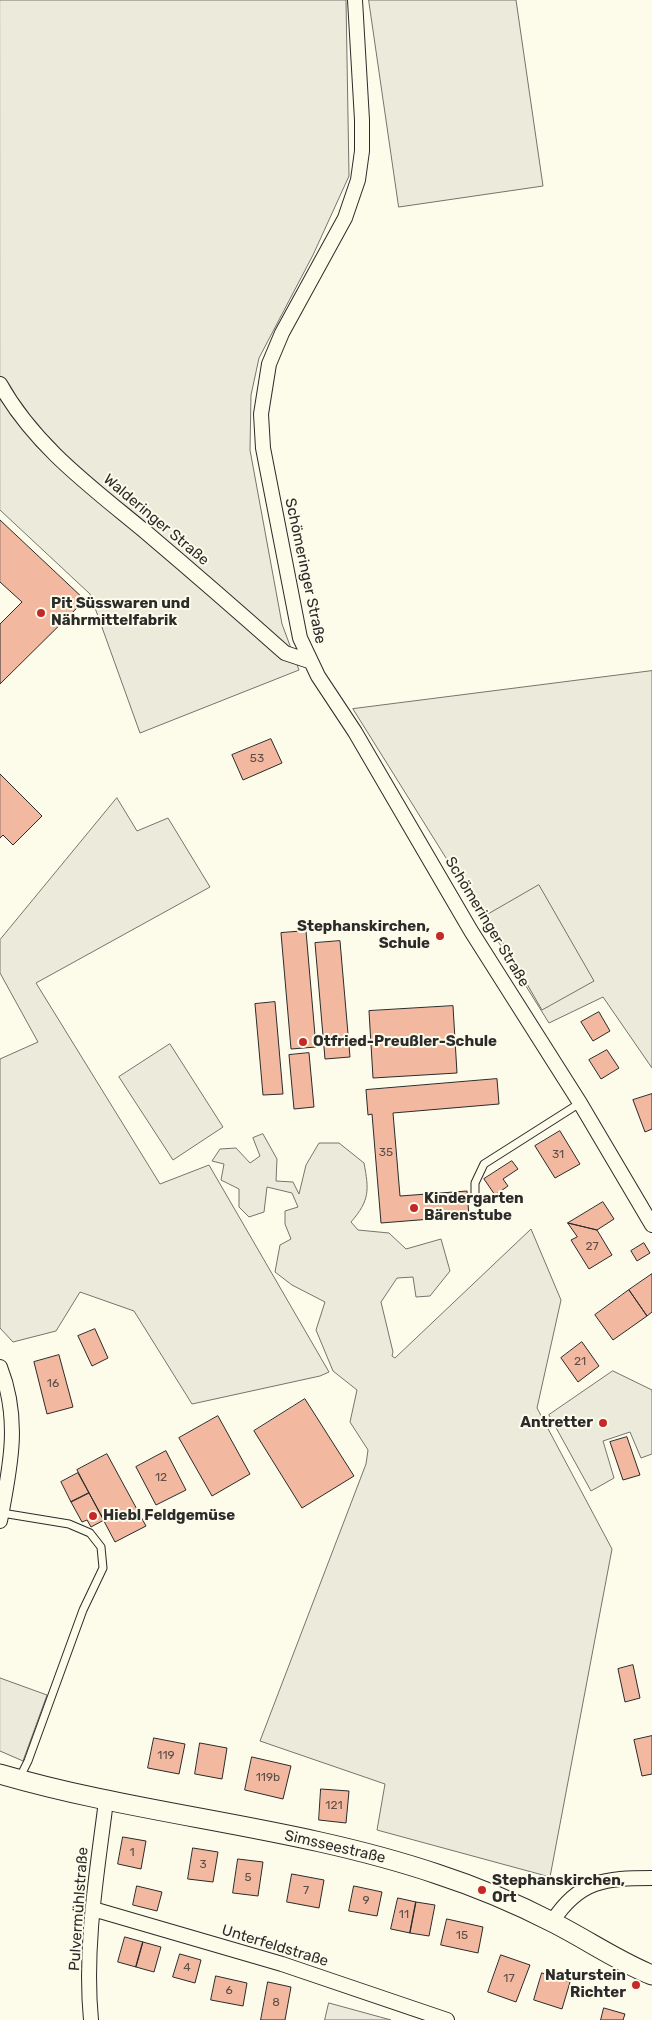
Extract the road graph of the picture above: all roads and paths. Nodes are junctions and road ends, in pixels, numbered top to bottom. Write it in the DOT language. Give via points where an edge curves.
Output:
graph roads {
  1 [pos="355,0"];
  2 [pos="0,384"];
  3 [pos="309,662"];
  4 [pos="580,1103"];
  5 [pos="475,1198"];
  6 [pos="652,1225"];
  7 [pos="0,1367"];
  8 [pos="1,1517"];
  9 [pos="0,1774"];
  10 [pos="18,1780"];
  11 [pos="106,1801"];
  12 [pos="652,1878"];
  13 [pos="93,1909"];
  14 [pos="552,1922"];
  15 [pos="652,1975"];
  16 [pos="92,2020"];
  17 [pos="447,2020"];
  1 -- 3 [label="street, Schömeringer Straße" via="362,120 358,180 345,218 286,325 269,364 261,414 263,448 286,570 300,638"];
  2 -- 3 [label="street, Walderinger Straße" via="12,407 38,438 76,473 285,653"];
  3 -- 4 [label="street, Schömeringer Straße" via="355,732 471,931"];
  4 -- 5 [label="lane" via="484,1164 475,1183"];
  4 -- 6 [label="street, Schömeringer Straße"];
  7 -- 8 [label="street" via="14,1425"];
  8 -- 10 [label="lane" via="69,1524 90,1533 101,1547 103,1568 83,1610 28,1761"];
  9 -- 10 [label="main road, Simsseestraße"];
  10 -- 11 [label="main road, Simsseestraße"];
  11 -- 13 [label="street, Pulvermühlstraße"];
  11 -- 14 [label="main road, Simsseestraße" via="370,1854 482,1890"];
  12 -- 14 [label="street" via="597,1883 578,1891 562,1906"];
  13 -- 16 [label="street, Pulvermühlstraße" via="89,1998"];
  13 -- 17 [label="street, Unterfeldstraße" via="282,1964"];
  14 -- 15 [label="main road, Simsseestraße"];
}
